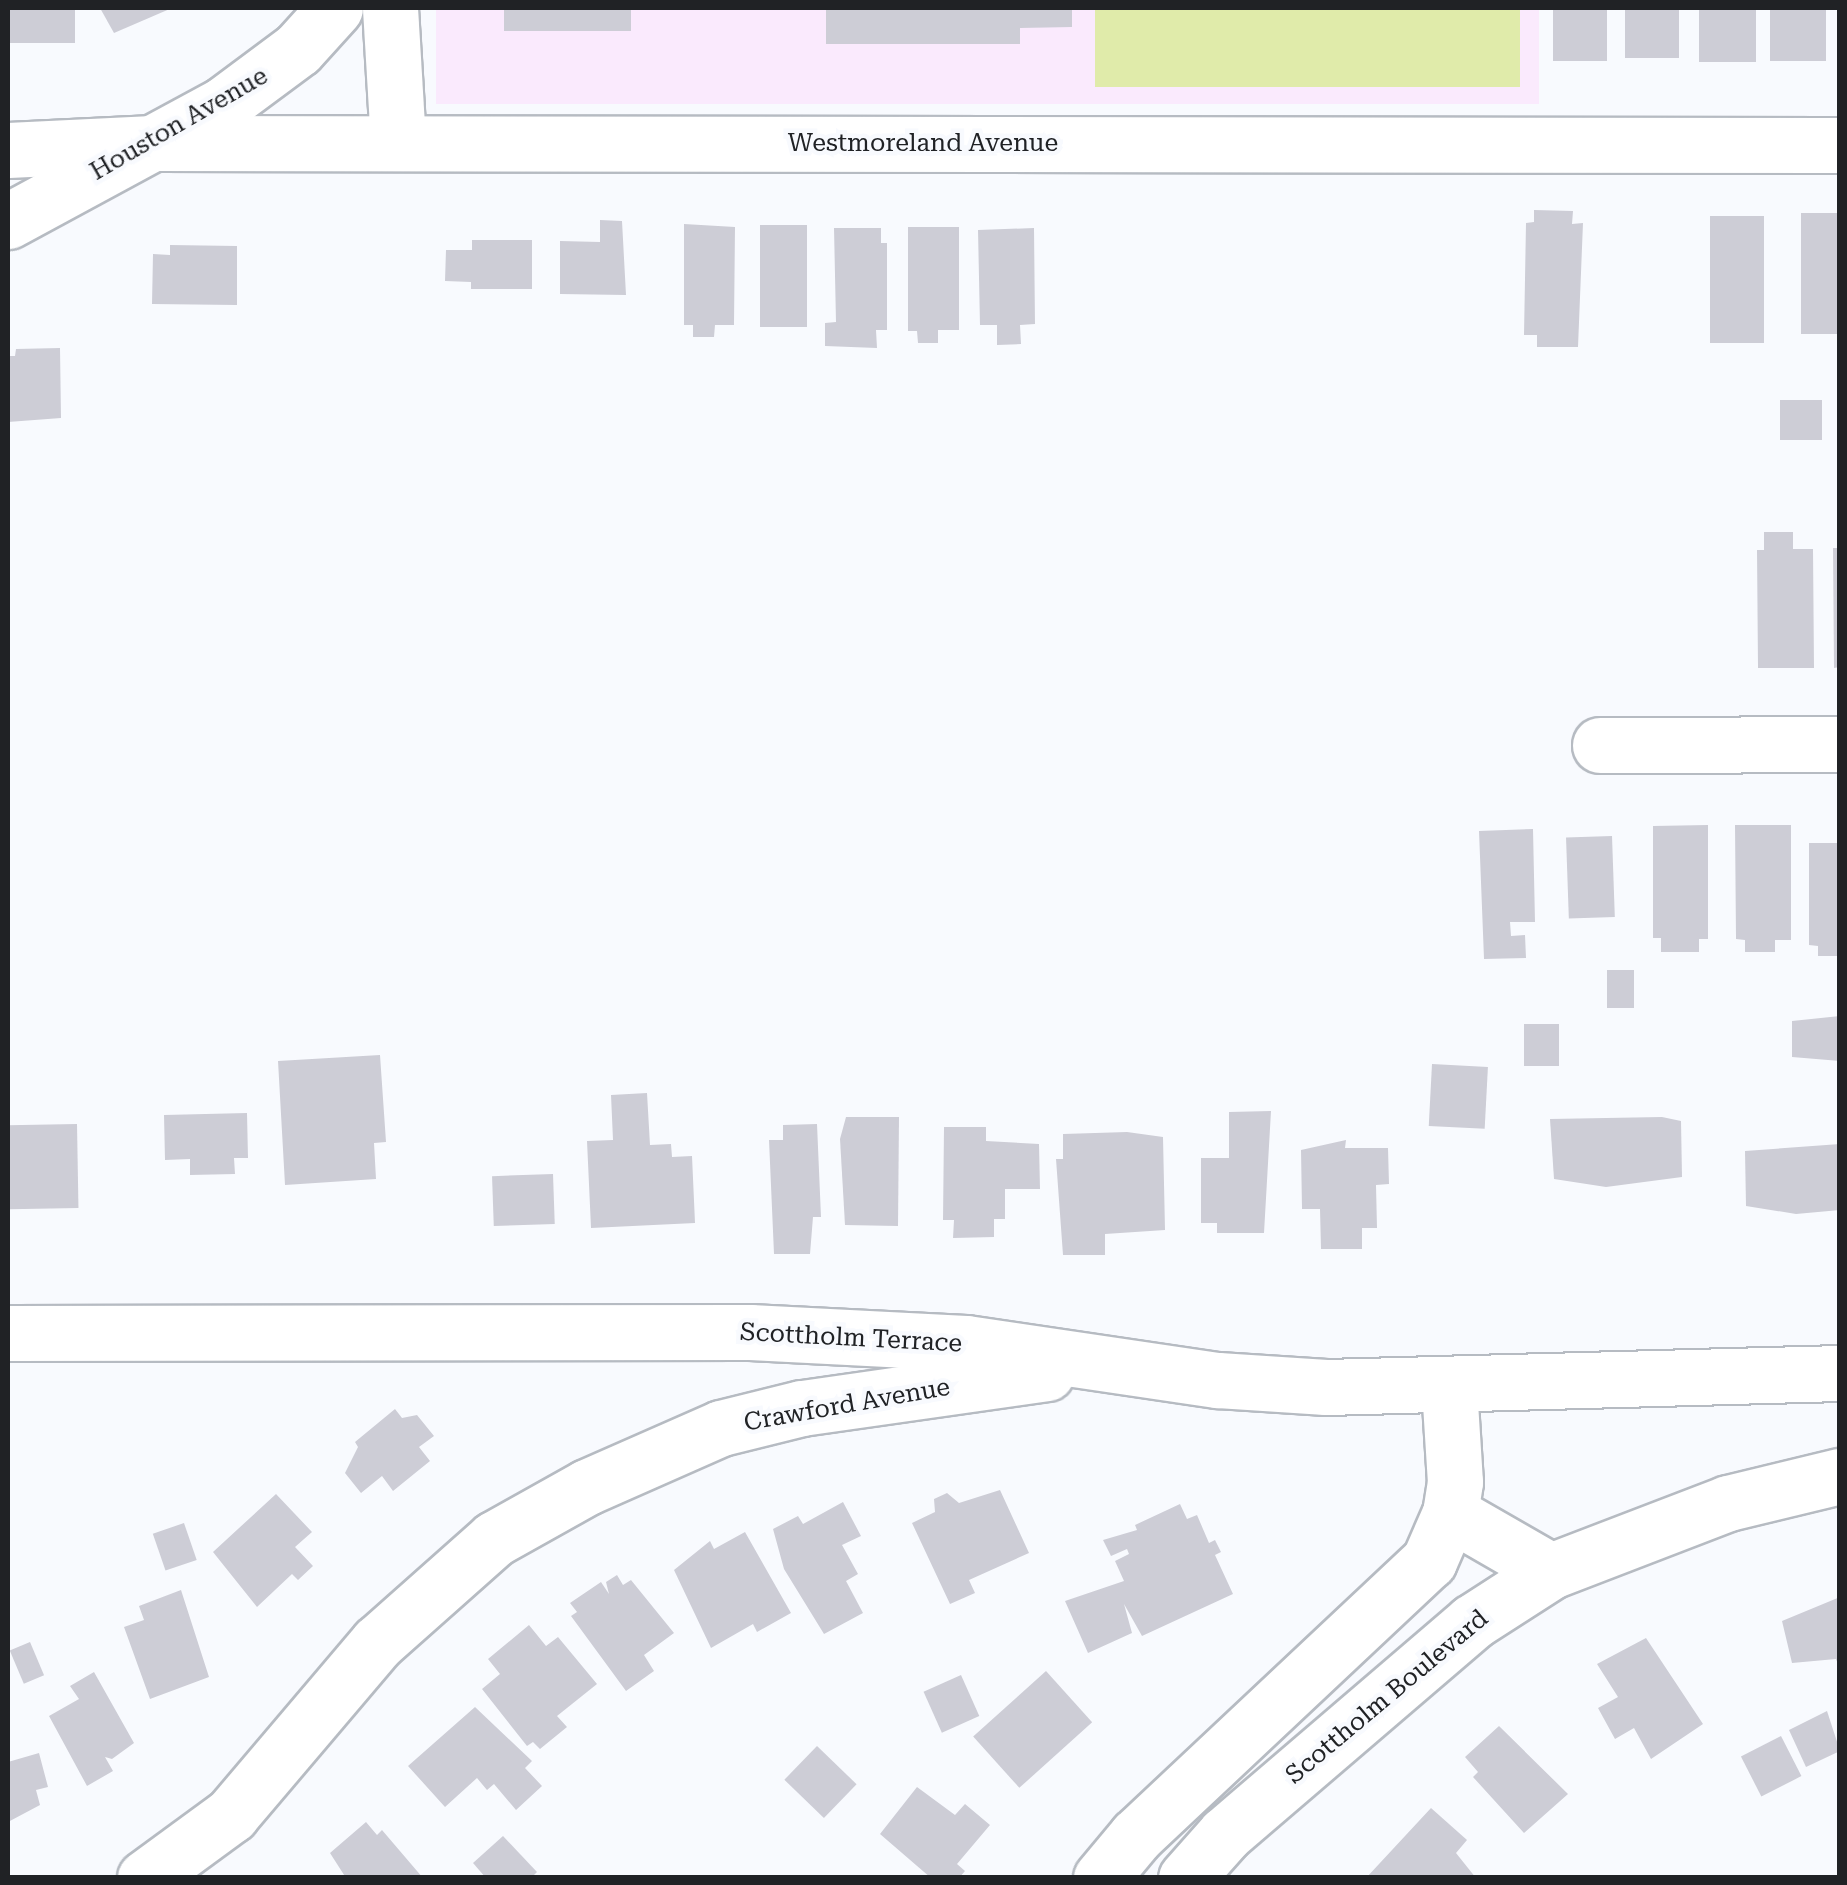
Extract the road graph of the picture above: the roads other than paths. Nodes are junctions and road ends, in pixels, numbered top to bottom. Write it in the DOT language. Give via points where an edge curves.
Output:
graph roads {
  1 [pos="336,8"];
  2 [pos="390,8"];
  3 [pos="152,143"];
  4 [pos="398,143"];
  5 [pos="1840,145"];
  6 [pos="8,150"];
  7 [pos="8,221"];
  8 [pos="1840,744"];
  9 [pos="1600,745"];
  10 [pos="8,1333"];
  11 [pos="1115,1363"];
  12 [pos="1840,1374"];
  13 [pos="1449,1387"];
  14 [pos="1840,1476"];
  15 [pos="1450,1514"];
  16 [pos="1551,1571"];
  17 [pos="144,1878"];
  18 [pos="1101,1878"];
  19 [pos="1186,1878"];
  1 -- 3 [label="street, Houston Avenue" via="260,80"];
  2 -- 4 [label="street"];
  3 -- 4 [label="street, Westmoreland Avenue"];
  3 -- 6 [label="street, Westmoreland Avenue"];
  3 -- 7 [label="street, Houston Avenue"];
  4 -- 5 [label="street, Westmoreland Avenue"];
  8 -- 9 [label="street"];
  10 -- 11 [label="street, Scottholm Terrace" via="750,1332 966,1343"];
  11 -- 13 [label="street, Scottholm Terrace" via="1218,1380"];
  11 -- 17 [label="street, Crawford Avenue" via="786,1412 721,1428 587,1486 494,1539 377,1644 231,1814"];
  12 -- 13 [label="street"];
  13 -- 15 [label="street" via="1455,1482"];
  14 -- 16 [label="street, Scottholm Boulevard" via="1728,1503"];
  15 -- 16 [label="street"];
  15 -- 18 [label="street" via="1430,1561 1136,1836"];
  16 -- 19 [label="street, Scottholm Boulevard" via="1472,1622 1225,1834"];
}
